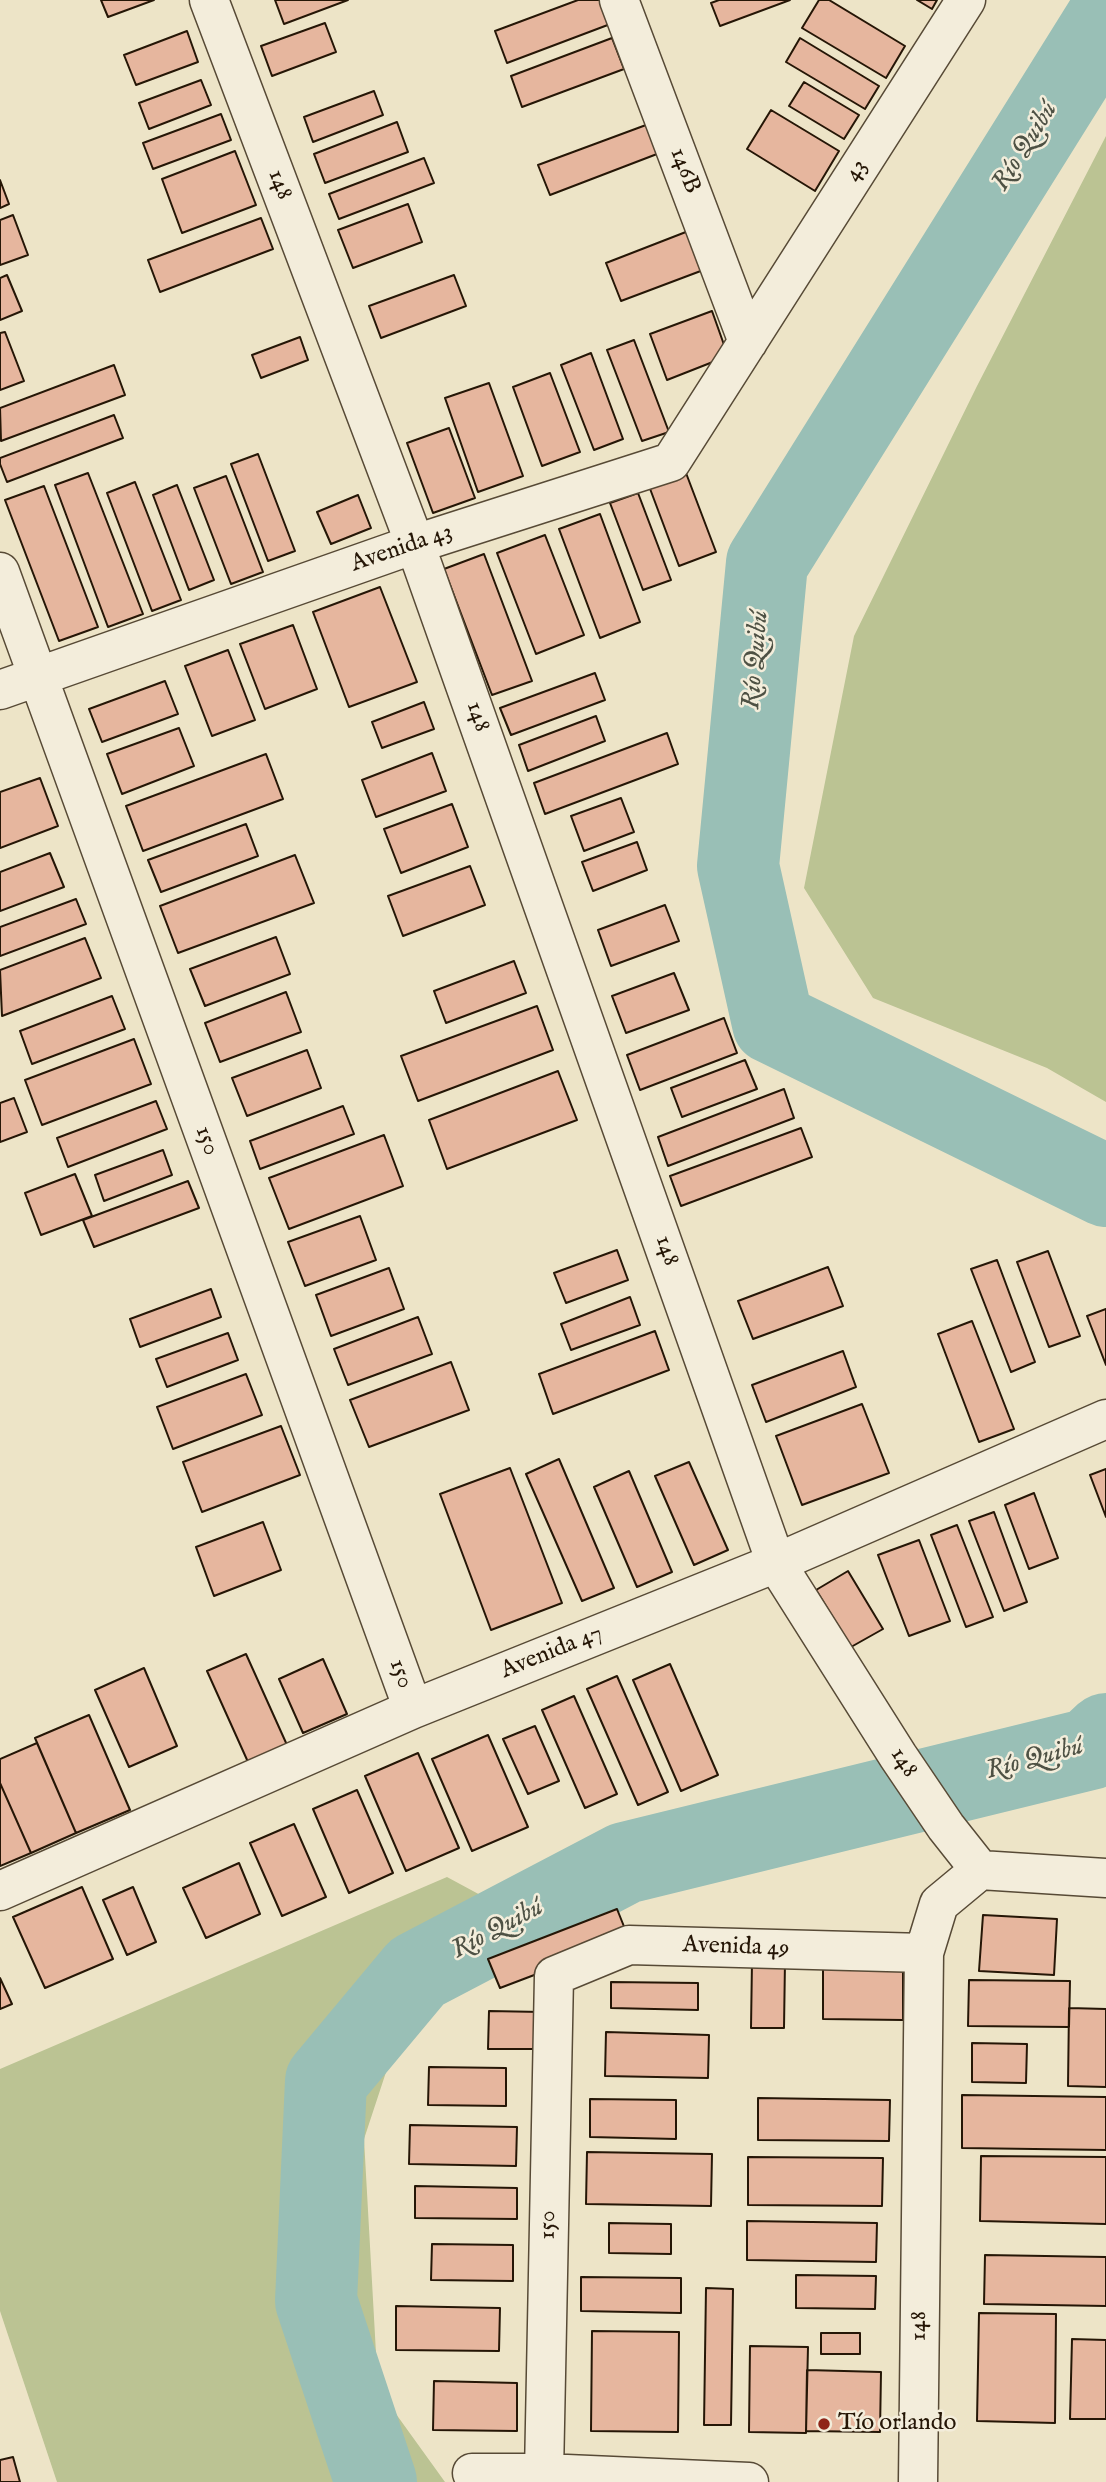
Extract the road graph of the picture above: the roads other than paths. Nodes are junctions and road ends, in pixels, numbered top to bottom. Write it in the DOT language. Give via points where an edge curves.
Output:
graph roads {
  1 [pos="209,0"];
  2 [pos="619,0"];
  3 [pos="966,0"];
  4 [pos="748,342"];
  5 [pos="415,544"];
  6 [pos="0,572"];
  7 [pos="37,677"];
  8 [pos="0,690"];
  9 [pos="1106,1419"];
  10 [pos="776,1563"];
  11 [pos="413,1710"];
  12 [pos="980,1870"];
  13 [pos="1106,1878"];
  14 [pos="0,1891"];
  15 [pos="924,1953"];
  16 [pos="554,1976"];
  17 [pos="471,2473"];
  18 [pos="544,2473"];
  19 [pos="749,2482"];
  20 [pos="918,2482"];
  1 -- 5 [label="street, 148"];
  2 -- 4 [label="street, 146B"];
  3 -- 4 [label="street, 43"];
  4 -- 5 [label="street, Avenida 43" via="671,462"];
  5 -- 7 [label="street, Avenida 43"];
  5 -- 10 [label="street, 148"];
  6 -- 7 [label="street, 150"];
  7 -- 8 [label="street, Avenida 43"];
  7 -- 11 [label="street, 150"];
  9 -- 10 [label="street, Avenida 47"];
  10 -- 11 [label="street, Avenida 47"];
  10 -- 12 [label="street, 148" via="898,1756"];
  11 -- 14 [label="street, Avenida 47"];
  12 -- 13 [label="street"];
  12 -- 15 [label="street, 148" via="939,1904"];
  15 -- 16 [label="street, Avenida 49" via="629,1945"];
  15 -- 20 [label="street, 148"];
  16 -- 18 [label="street, 150"];
  17 -- 18 [label="street"];
  18 -- 19 [label="street"];
}
